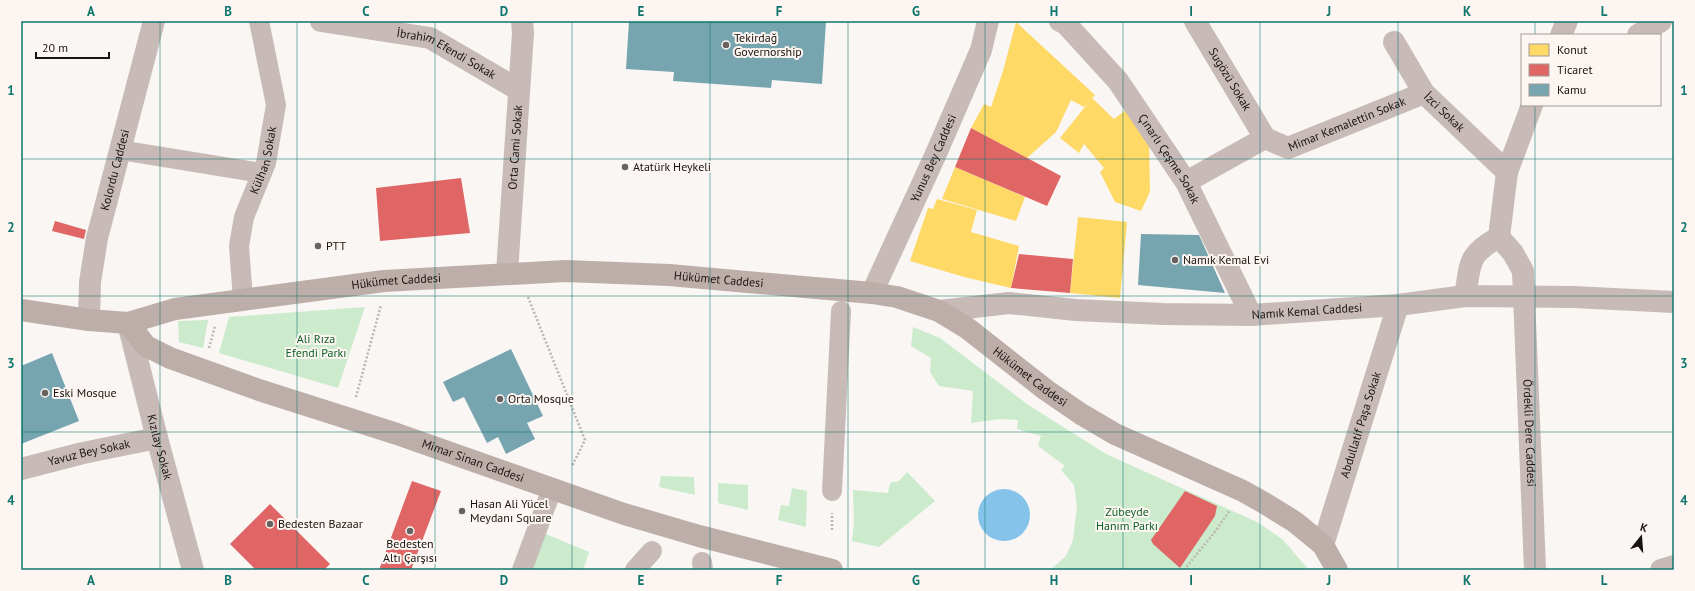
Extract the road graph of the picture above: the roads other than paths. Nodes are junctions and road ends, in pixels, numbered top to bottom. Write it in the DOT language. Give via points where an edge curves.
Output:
graph roads {
  1 [pos="154,21"];
  2 [pos="259,21"];
  3 [pos="321,21"];
  4 [pos="522,21"];
  5 [pos="988,21"];
  6 [pos="1060,21"];
  7 [pos="1194,21"];
  8 [pos="1567,21"];
  9 [pos="1661,21"];
  10 [pos="1561,34"];
  11 [pos="1640,34"];
  12 [pos="1394,42"];
  13 [pos="519,90"];
  14 [pos="1424,93"];
  15 [pos="1533,107"];
  16 [pos="1265,138"];
  17 [pos="120,150"];
  18 [pos="1506,172"];
  19 [pos="262,173"];
  20 [pos="1186,182"];
  21 [pos="1499,236"];
  22 [pos="507,273"];
  23 [pos="872,293"];
  24 [pos="1525,295"];
  25 [pos="1465,296"];
  26 [pos="243,299"];
  27 [pos="1674,302"];
  28 [pos="1398,305"];
  29 [pos="21,310"];
  30 [pos="841,311"];
  31 [pos="939,311"];
  32 [pos="1251,315"];
  33 [pos="89,320"];
  34 [pos="128,323"];
  35 [pos="157,438"];
  36 [pos="21,469"];
  37 [pos="552,489"];
  38 [pos="832,491"];
  39 [pos="1323,546"];
  40 [pos="652,551"];
  41 [pos="1674,566"];
  42 [pos="193,570"];
  43 [pos="522,570"];
  44 [pos="636,570"];
  45 [pos="832,570"];
  46 [pos="1337,570"];
  47 [pos="1535,570"];
  48 [pos="1661,570"];
  1 -- 17 [label="street, Kolordu Caddesi"];
  2 -- 19 [label="street, Külhan Sokak" via="276,106"];
  3 -- 13 [label="street, İbrahim Efendi Sokak" via="430,38"];
  4 -- 13 [label="street, Orta Cami Sokak"];
  5 -- 23 [label="street, Yunus Bey Caddesi" via="981,50"];
  6 -- 20 [label="street, Çınarlı Çeşme Sokak" via="1066,24 1118,80"];
  7 -- 16 [label="street, Sugözü Sokak"];
  8 -- 10 [label="street"];
  9 -- 11 [label="street"];
  12 -- 14 [label="street, İzci Sokak"];
  13 -- 22 [label="street, Orta Cami Sokak"];
  14 -- 16 [label="street, Mimar Kemalettin Sokak" via="1288,148"];
  14 -- 18 [label="street, İzci Sokak"];
  15 -- 18 [label="street"];
  16 -- 20 [label="street"];
  17 -- 19 [label="street"];
  17 -- 33 [label="street, Kolordu Caddesi" via="97,238 90,282"];
  18 -- 21 [label="street"];
  19 -- 26 [label="street, Külhan Sokak" via="244,217 239,246"];
  20 -- 32 [label="street, Çınarlı Çeşme Sokak"];
  21 -- 24 [label="street, Ördekli Dere Caddesi" via="1523,271"];
  21 -- 25 [label="street" via="1481,247 1470,262"];
  22 -- 23 [label="main road, Hükümet Caddesi" via="565,270 669,275"];
  22 -- 26 [label="main road, Hükümet Caddesi" via="384,281"];
  23 -- 31 [label="main road, Hükümet Caddesi" via="897,297"];
  24 -- 25 [label="street, Namık Kemal Caddesi"];
  24 -- 27 [label="street, Namık Kemal Caddesi"];
  24 -- 47 [label="street, Ördekli Dere Caddesi"];
  25 -- 28 [label="street, Namık Kemal Caddesi"];
  26 -- 34 [label="main road, Hükümet Caddesi" via="175,309"];
  28 -- 32 [label="street, Namık Kemal Caddesi"];
  28 -- 39 [label="street, Abdullatif Paşa Sokak"];
  29 -- 33 [label="main road, Hükümet Caddesi"];
  30 -- 38 [label="street"];
  31 -- 32 [label="street, Namık Kemal Caddesi" via="1009,303 1076,310"];
  31 -- 39 [label="main road, Hükümet Caddesi" via="967,328 1081,414 1115,434 1243,491 1295,522"];
  33 -- 34 [label="main road, Hükümet Caddesi"];
  34 -- 35 [label="street, Kızılay Sokak"];
  34 -- 37 [label="main road, Mimar Sinan Caddesi" via="146,346 170,358"];
  35 -- 36 [label="street, Yavuz Bey Sokak"];
  35 -- 42 [label="street, Kızılay Sokak"];
  37 -- 43 [label="street"];
  37 -- 45 [label="main road, Mimar Sinan Caddesi" via="699,536"];
  39 -- 46 [label="main road, Hükümet Caddesi"];
  40 -- 44 [label="street"];
  41 -- 48 [label="street"];
}
